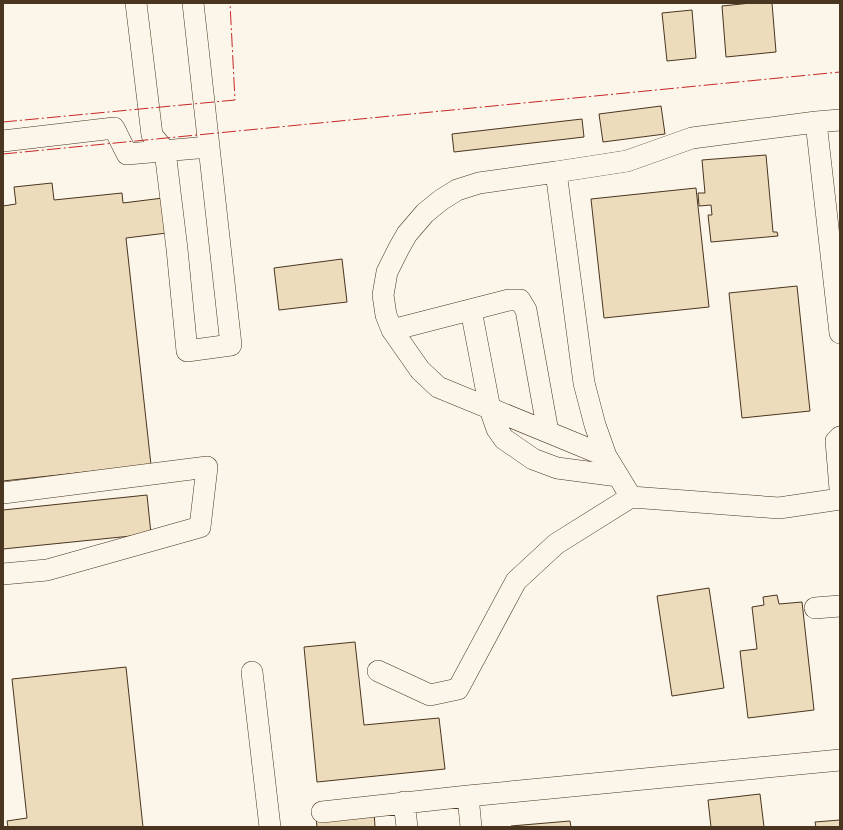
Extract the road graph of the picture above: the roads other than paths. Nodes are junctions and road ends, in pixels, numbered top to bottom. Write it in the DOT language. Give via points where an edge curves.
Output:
graph roads {
  1 [pos="136,3"];
  2 [pos="193,3"];
  3 [pos="840,120"];
  4 [pos="816,122"];
  5 [pos="3,141"];
  6 [pos="209,147"];
  7 [pos="165,150"];
  8 [pos="556,172"];
  9 [pos="471,310"];
  10 [pos="392,330"];
  11 [pos="840,333"];
  12 [pos="490,409"];
  13 [pos="548,432"];
  14 [pos="840,437"];
  15 [pos="606,456"];
  16 [pos="618,476"];
  17 [pos="840,489"];
  18 [pos="3,493"];
  19 [pos="631,497"];
  20 [pos="840,499"];
  21 [pos="3,574"];
  22 [pos="840,606"];
  23 [pos="815,608"];
  24 [pos="378,671"];
  25 [pos="252,672"];
  26 [pos="840,760"];
  27 [pos="468,796"];
  28 [pos="404,802"];
  29 [pos="322,812"];
  30 [pos="270,827"];
  31 [pos="407,827"];
  32 [pos="471,827"];
  1 -- 7 [label="street" via="152,135"];
  2 -- 6 [label="street"];
  3 -- 4 [label="street"];
  4 -- 8 [label="street" via="692,138 627,161"];
  4 -- 11 [label="street"];
  5 -- 7 [label="street" via="114,128 127,154"];
  6 -- 7 [label="street"];
  6 -- 7 [label="street" via="231,345 187,351"];
  8 -- 10 [label="street" via="479,183 457,190 426,213 407,234 387,272 383,294 386,315"];
  8 -- 15 [label="street" via="584,382"];
  9 -- 10 [label="street"];
  9 -- 12 [label="street"];
  9 -- 13 [label="street" via="509,300 520,300 526,310"];
  10 -- 12 [label="street" via="420,370 438,387"];
  12 -- 13 [label="street"];
  12 -- 16 [label="street" via="504,440 533,459 557,468"];
  13 -- 15 [label="street"];
  14 -- 17 [label="street" via="836,441"];
  15 -- 16 [label="street"];
  16 -- 19 [label="street"];
  18 -- 21 [label="street" via="207,467 200,527 47,570"];
  19 -- 20 [label="street" via="779,508"];
  19 -- 24 [label="street" via="556,544 516,581 458,689 430,695"];
  22 -- 23 [label="street"];
  25 -- 30 [label="street"];
  26 -- 27 [label="street"];
  27 -- 28 [label="street"];
  27 -- 32 [label="street"];
  28 -- 29 [label="street"];
  28 -- 31 [label="street"];
}
